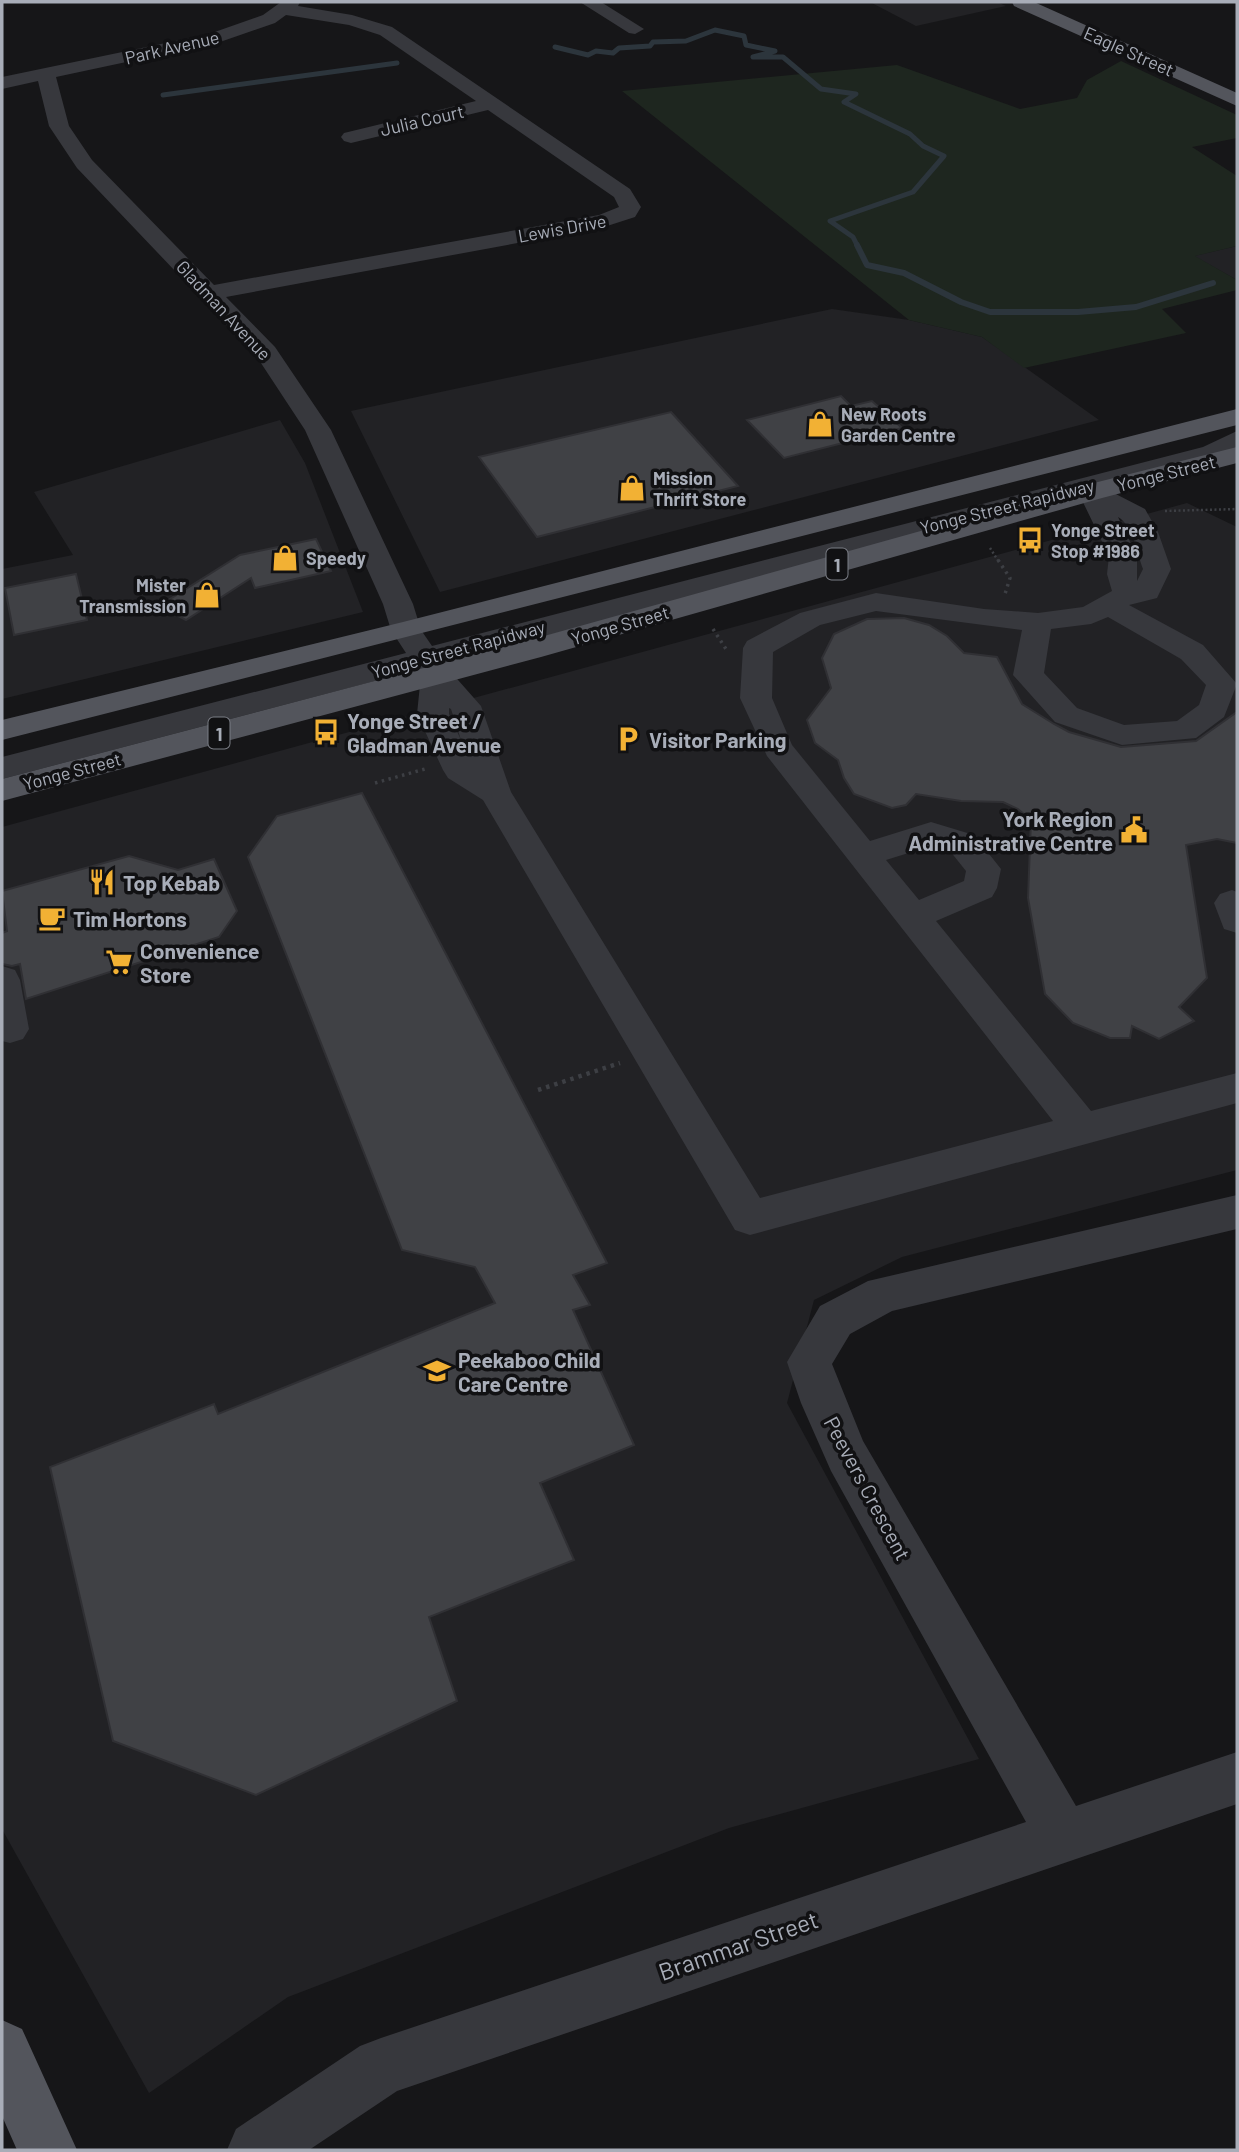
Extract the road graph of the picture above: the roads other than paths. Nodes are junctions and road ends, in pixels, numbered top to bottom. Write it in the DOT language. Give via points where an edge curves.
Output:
graph roads {
  1 [pos="589,2"];
  2 [pos="1020,2"];
  3 [pos="287,5"];
  4 [pos="635,29"];
  5 [pos="46,75"];
  6 [pos="2,83"];
  7 [pos="1237,100"];
  8 [pos="492,103"];
  9 [pos="352,139"];
  10 [pos="210,293"];
  11 [pos="1237,417"];
  12 [pos="1237,439"];
  13 [pos="1237,455"];
  14 [pos="1092,492"];
  15 [pos="1117,599"];
  16 [pos="1038,622"];
  17 [pos="421,652"];
  18 [pos="2,730"];
  19 [pos="2,751"];
  20 [pos="2,768"];
  21 [pos="2,790"];
  22 [pos="863,855"];
  23 [pos="913,918"];
  24 [pos="2,980"];
  25 [pos="10,1029"];
  26 [pos="1237,1087"];
  27 [pos="1082,1129"];
  28 [pos="1237,1212"];
  29 [pos="1237,1778"];
  30 [pos="1063,1835"];
  31 [pos="2,2049"];
  32 [pos="47,2150"];
  33 [pos="257,2150"];
  1 -- 4 [label="street"];
  2 -- 7 [label="main road, Eagle Street"];
  3 -- 5 [label="street, Park Avenue" via="269,19 226,34"];
  3 -- 8 [label="street, Lewis Drive" via="386,31"];
  5 -- 6 [label="street, Park Avenue"];
  5 -- 10 [label="street, Gladman Avenue" via="59,126 84,164"];
  8 -- 9 [label="street, Julia Court"];
  8 -- 10 [label="street, Lewis Drive" via="623,193 631,207 628,212 590,224"];
  10 -- 17 [label="street, Gladman Avenue" via="266,352 318,430"];
  11 -- 17 [label="main road, Yonge Street / 1"];
  12 -- 17 [label="street, Yonge Street Rapidway" via="1212,453"];
  13 -- 14 [label="main road, Yonge Street / 1"];
  14 -- 15 [label="street" via="1123,556"];
  14 -- 15 [label="street" via="1135,515 1157,569 1147,592"];
  14 -- 17 [label="main road, Yonge Street / 1"];
  15 -- 16 [label="street" via="1091,615"];
  15 -- 16 [label="street" via="1192,652 1222,684 1213,710 1185,731 1122,735 1066,715 1028,675"];
  16 -- 22 [label="street" via="876,602 810,619 758,648 756,698 778,749"];
  17 -- 18 [label="main road, Yonge Street / 1"];
  17 -- 19 [label="street, Yonge Street Rapidway"];
  17 -- 20 [label="street, Yonge Street Rapidway"];
  17 -- 21 [label="main road, Yonge Street / 1"];
  17 -- 27 [label="street" via="433,714 459,770 495,792 750,1218"];
  22 -- 23 [label="street"];
  22 -- 23 [label="street" via="932,834 962,843 984,869 980,888"];
  23 -- 27 [label="street"];
  24 -- 25 [label="street"];
  26 -- 27 [label="street"];
  28 -- 30 [label="street, Peevers Crescent" via="883,1294 835,1320 809,1362 847,1456"];
  29 -- 30 [label="street, Brammar Street"];
  30 -- 33 [label="street, Brammar Street" via="381,2067"];
  31 -- 32 [label="main road"];
}
